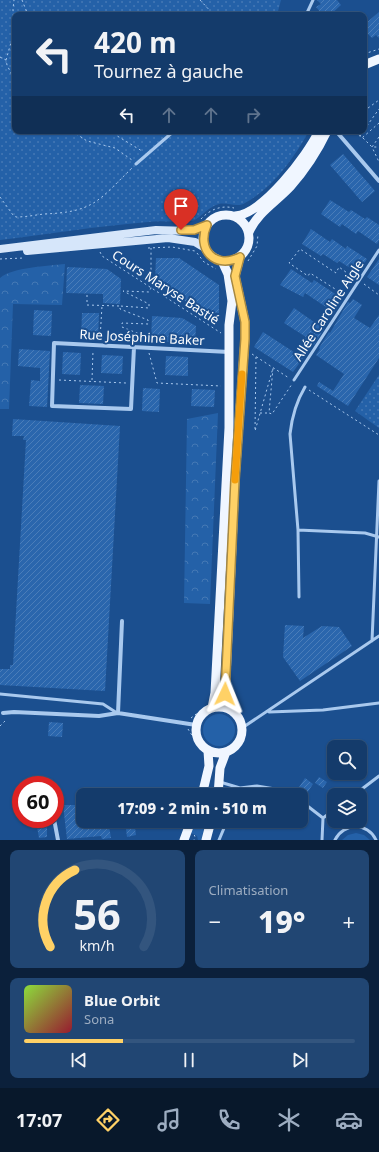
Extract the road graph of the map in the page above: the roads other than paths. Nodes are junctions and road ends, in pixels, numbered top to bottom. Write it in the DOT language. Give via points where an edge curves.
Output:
graph roads {
  1 [pos="313,0"];
  2 [pos="307,12"];
  3 [pos="379,53"];
  4 [pos="367,58"];
  5 [pos="379,59"];
  6 [pos="367,64"];
  7 [pos="170,134"];
  8 [pos="317,134"];
  9 [pos="326,134"];
  10 [pos="339,134"];
  11 [pos="136,164"];
  12 [pos="379,181"];
  13 [pos="236,212"];
  14 [pos="207,225"];
  15 [pos="253,231"];
  16 [pos="205,248"];
  17 [pos="0,249"];
  18 [pos="379,250"];
  19 [pos="0,253"];
  20 [pos="243,260"];
  21 [pos="221,266"];
  22 [pos="134,347"];
  23 [pos="229,352"];
  24 [pos="294,380"];
  25 [pos="305,387"];
  26 [pos="379,482"];
  27 [pos="298,530"];
  28 [pos="378,536"];
  29 [pos="298,597"];
  30 [pos="122,621"];
  31 [pos="379,636"];
  32 [pos="372,641"];
  33 [pos="0,694"];
  34 [pos="379,703"];
  35 [pos="213,706"];
  36 [pos="227,706"];
  37 [pos="2,712"];
  38 [pos="269,712"];
  39 [pos="118,713"];
  40 [pos="192,724"];
  41 [pos="243,727"];
  42 [pos="205,751"];
  43 [pos="230,752"];
  44 [pos="379,776"];
  45 [pos="220,782"];
  46 [pos="258,786"];
  47 [pos="204,788"];
  48 [pos="220,788"];
  49 [pos="240,788"];
  50 [pos="269,788"];
  51 [pos="363,788"];
  52 [pos="308,806"];
  53 [pos="327,815"];
  54 [pos="323,818"];
  55 [pos="56,828"];
  56 [pos="189,828"];
  57 [pos="209,828"];
  58 [pos="224,828"];
  59 [pos="379,833"];
  60 [pos="375,838"];
  61 [pos="58,840"];
  62 [pos="184,840"];
  63 [pos="206,840"];
  64 [pos="219,840"];
  65 [pos="322,840"];
  66 [pos="335,840"];
  1 -- 2 [label="lane"];
  3 -- 4 [label="main road"];
  5 -- 6 [label="main road"];
  7 -- 11 [label="lane"];
  8 -- 13 [label="main road" via="302,160 283,181 249,212"];
  9 -- 15 [label="main road" via="301,174 255,220"];
  10 -- 12 [label="street"];
  13 -- 14 [label="main road" via="222,215"];
  13 -- 15 [label="main road"];
  14 -- 16 [label="main road" via="203,240"];
  14 -- 17 [label="main road" via="190,231 156,230"];
  15 -- 20 [label="main road"];
  16 -- 19 [label="main road" via="195,242 168,238"];
  16 -- 21 [label="main road"];
  18 -- 24 [label="lane, Allée Caroline Aigle"];
  20 -- 21 [label="main road" via="234,260"];
  20 -- 36 [label="main road" via="235,276 245,322 245,339 231,562 225,700"];
  21 -- 23 [label="main road" via="228,274 232,293"];
  22 -- 22 [label="street, Rue Joséphine Baker" via="131,410 52,406 54,342"];
  22 -- 23 [label="street, Rue Joséphine Baker"];
  23 -- 35 [label="main road" via="229,428"];
  25 -- 27 [label="lane" via="292,418 290,434"];
  26 -- 28 [label="lane"];
  27 -- 28 [label="lane"];
  27 -- 29 [label="lane"];
  28 -- 32 [label="lane"];
  30 -- 39 [label="street"];
  31 -- 32 [label="lane"];
  32 -- 38 [label="lane"];
  33 -- 39 [label="lane" via="103,704"];
  34 -- 38 [label="lane" via="323,710"];
  35 -- 36 [label="main road"];
  35 -- 40 [label="main road"];
  36 -- 41 [label="main road"];
  37 -- 39 [label="street" via="99,716"];
  38 -- 41 [label="lane"];
  39 -- 40 [label="street"];
  40 -- 42 [label="main road"];
  41 -- 43 [label="main road" via="237,745"];
  42 -- 43 [label="main road"];
  42 -- 47 [label="main road" via="209,766"];
  43 -- 45 [label="main road" via="221,766"];
  44 -- 51 [label="lane"];
  45 -- 48 [label="main road"];
  45 -- 49 [label="lane"];
  46 -- 49 [label="lane"];
  46 -- 50 [label="lane"];
  52 -- 54 [label="lane"];
  53 -- 54 [label="lane"];
  54 -- 65 [label="lane"];
  55 -- 61 [label="street"];
  56 -- 62 [label="main road"];
  57 -- 63 [label="main road"];
  58 -- 64 [label="lane"];
  59 -- 60 [label="lane"];
  60 -- 66 [label="lane" via="363,828 356,826 342,831"];
}
